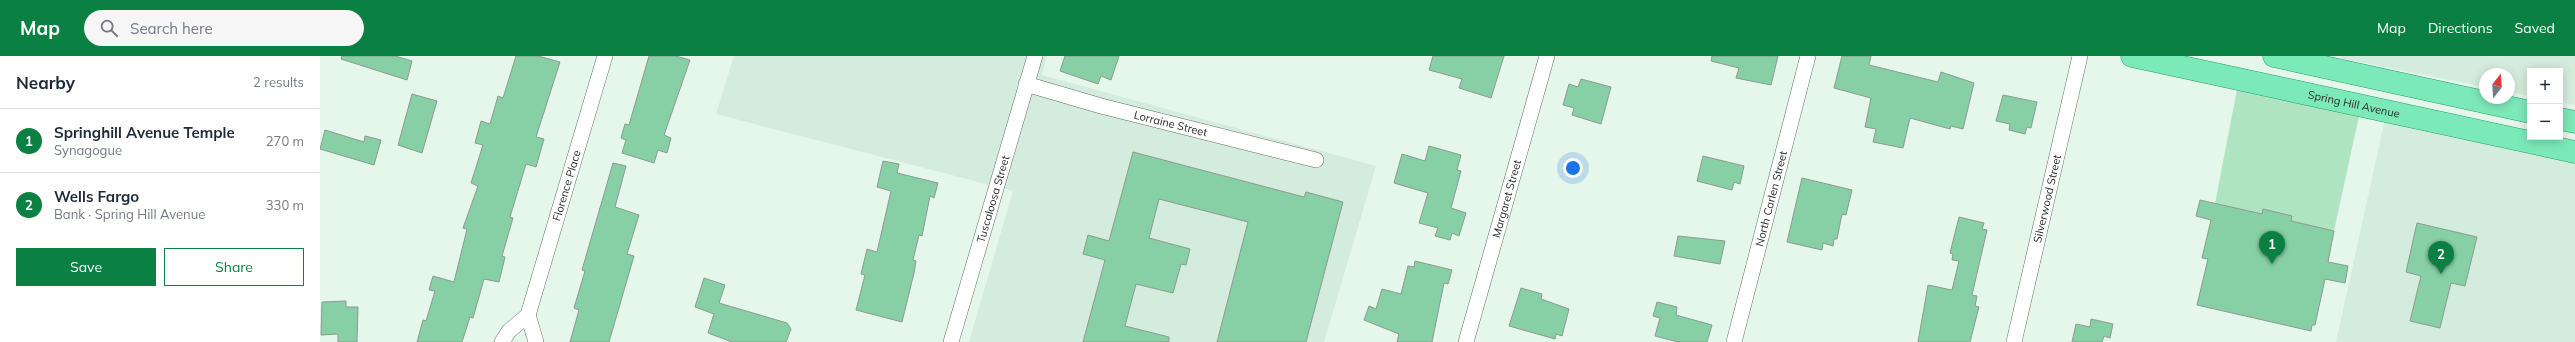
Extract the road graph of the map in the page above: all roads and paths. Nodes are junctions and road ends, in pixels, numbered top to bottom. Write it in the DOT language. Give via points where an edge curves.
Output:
graph roads {
  1 [pos="605,56"];
  2 [pos="1035,56"];
  3 [pos="1547,56"];
  4 [pos="1808,56"];
  5 [pos="2080,56"];
  6 [pos="2132,56"];
  7 [pos="2274,56"];
  8 [pos="1026,84"];
  9 [pos="2527,111"];
  10 [pos="2563,120"];
  11 [pos="2575,122"];
  12 [pos="2575,152"];
  13 [pos="1316,160"];
  14 [pos="528,314"];
  15 [pos="502,342"];
  16 [pos="536,342"];
  17 [pos="951,342"];
  18 [pos="1466,342"];
  19 [pos="1734,342"];
  20 [pos="2014,342"];
  1 -- 14 [label="street, Florence Place"];
  2 -- 8 [label="street, Tuscaloosa Street"];
  3 -- 18 [label="street, Margaret Street"];
  4 -- 19 [label="street, North Carlen Street"];
  5 -- 20 [label="street, Silverwood Street"];
  6 -- 12 [label="main road, Spring Hill Avenue"];
  7 -- 9 [label="main road"];
  8 -- 13 [label="street, Lorraine Street" via="1101,106"];
  8 -- 17 [label="street, Tuscaloosa Street"];
  10 -- 11 [label="main road"];
  14 -- 15 [label="street" via="509,331"];
  14 -- 16 [label="street"];
}
